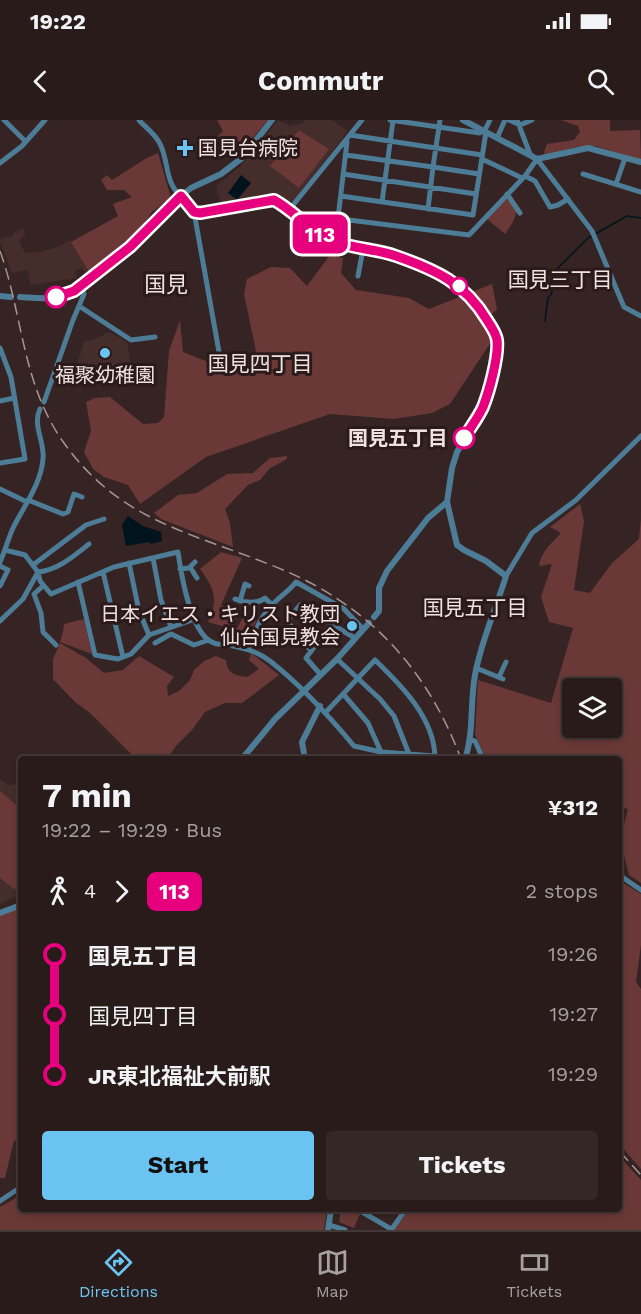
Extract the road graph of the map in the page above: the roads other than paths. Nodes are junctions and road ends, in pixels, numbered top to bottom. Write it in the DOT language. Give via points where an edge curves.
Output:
graph roads {
  1 [pos="4,120"];
  2 [pos="45,120"];
  3 [pos="139,120"];
  4 [pos="272,120"];
  5 [pos="362,120"];
  6 [pos="394,120"];
  7 [pos="440,120"];
  8 [pos="463,120"];
  9 [pos="490,120"];
  10 [pos="507,120"];
  11 [pos="532,120"];
  12 [pos="412,121"];
  13 [pos="519,122"];
  14 [pos="439,127"];
  15 [pos="484,132"];
  16 [pos="349,138"];
  17 [pos="497,138"];
  18 [pos="26,141"];
  19 [pos="390,141"];
  20 [pos="436,148"];
  21 [pos="346,154"];
  22 [pos="530,154"];
  23 [pos="482,157"];
  24 [pos="625,158"];
  25 [pos="537,159"];
  26 [pos="388,160"];
  27 [pos="641,162"];
  28 [pos="0,163"];
  29 [pos="433,167"];
  30 [pos="343,174"];
  31 [pos="479,174"];
  32 [pos="583,174"];
  33 [pos="524,177"];
  34 [pos="385,180"];
  35 [pos="616,184"];
  36 [pos="430,187"];
  37 [pos="641,192"];
  38 [pos="476,194"];
  39 [pos="507,194"];
  40 [pos="181,196"];
  41 [pos="341,196"];
  42 [pos="568,199"];
  43 [pos="382,202"];
  44 [pos="428,209"];
  45 [pos="194,212"];
  46 [pos="291,212"];
  47 [pos="520,213"];
  48 [pos="338,218"];
  49 [pos="363,249"];
  50 [pos="358,276"];
  51 [pos="81,286"];
  52 [pos="0,296"];
  53 [pos="11,297"];
  54 [pos="20,297"];
  55 [pos="79,306"];
  56 [pos="641,316"];
  57 [pos="155,337"];
  58 [pos="0,348"];
  59 [pos="221,363"];
  60 [pos="14,398"];
  61 [pos="0,401"];
  62 [pos="44,402"];
  63 [pos="40,409"];
  64 [pos="641,436"];
  65 [pos="0,463"];
  66 [pos="0,489"];
  67 [pos="82,497"];
  68 [pos="28,501"];
  69 [pos="447,502"];
  70 [pos="104,519"];
  71 [pos="88,543"];
  72 [pos="5,550"];
  73 [pos="153,558"];
  74 [pos="195,562"];
  75 [pos="129,563"];
  76 [pos="0,564"];
  77 [pos="33,565"];
  78 [pos="190,567"];
  79 [pos="180,570"];
  80 [pos="38,572"];
  81 [pos="104,572"];
  82 [pos="506,576"];
  83 [pos="197,578"];
  84 [pos="78,582"];
  85 [pos="245,584"];
  86 [pos="0,586"];
  87 [pos="43,586"];
  88 [pos="271,592"];
  89 [pos="265,598"];
  90 [pos="272,605"];
  91 [pos="195,619"];
  92 [pos="0,621"];
  93 [pos="331,624"];
  94 [pos="171,627"];
  95 [pos="363,629"];
  96 [pos="149,635"];
  97 [pos="355,638"];
  98 [pos="208,640"];
  99 [pos="155,643"];
  100 [pos="56,645"];
  101 [pos="249,649"];
  102 [pos="311,651"];
  103 [pos="123,657"];
  104 [pos="337,659"];
  105 [pos="506,662"];
  106 [pos="477,668"];
  107 [pos="321,675"];
  108 [pos="358,679"];
  109 [pos="304,692"];
  110 [pos="344,695"];
  111 [pos="320,706"];
  112 [pos="326,712"];
  113 [pos="469,740"];
  114 [pos="381,752"];
  115 [pos="409,754"];
  116 [pos="244,756"];
  117 [pos="304,756"];
  118 [pos="422,756"];
  119 [pos="435,756"];
  120 [pos="466,756"];
  121 [pos="482,756"];
  122 [pos="622,877"];
  123 [pos="641,890"];
  124 [pos="18,906"];
  125 [pos="0,913"];
  126 [pos="18,1189"];
  127 [pos="0,1202"];
  128 [pos="331,1212"];
  129 [pos="363,1212"];
  130 [pos="373,1212"];
  131 [pos="404,1212"];
  132 [pos="370,1216"];
  133 [pos="329,1227"];
  134 [pos="391,1229"];
  135 [pos="345,1230"];
  1 -- 18 [label="street"];
  2 -- 18 [label="street"];
  3 -- 40 [label="street" via="160,142 168,172"];
  4 -- 40 [label="street" via="242,158"];
  5 -- 16 [label="street"];
  6 -- 12 [label="street"];
  6 -- 19 [label="street"];
  7 -- 14 [label="street"];
  8 -- 15 [label="street"];
  9 -- 15 [label="street"];
  10 -- 13 [label="street"];
  10 -- 17 [label="street"];
  11 -- 13 [label="street"];
  12 -- 14 [label="street"];
  13 -- 22 [label="street"];
  14 -- 15 [label="street"];
  14 -- 20 [label="street"];
  15 -- 17 [label="street"];
  15 -- 23 [label="street"];
  16 -- 19 [label="street"];
  16 -- 21 [label="street"];
  16 -- 46 [label="street"];
  17 -- 22 [label="street"];
  18 -- 28 [label="street"];
  19 -- 20 [label="street"];
  19 -- 26 [label="street"];
  20 -- 23 [label="street"];
  20 -- 29 [label="street"];
  21 -- 26 [label="street"];
  21 -- 30 [label="street"];
  22 -- 25 [label="street"];
  23 -- 31 [label="street"];
  23 -- 33 [label="street"];
  24 -- 25 [label="street" via="588,148"];
  24 -- 27 [label="street"];
  24 -- 35 [label="street"];
  25 -- 33 [label="street"];
  25 -- 42 [label="street"];
  26 -- 29 [label="street"];
  26 -- 34 [label="street"];
  29 -- 31 [label="street"];
  29 -- 36 [label="street"];
  30 -- 34 [label="street"];
  30 -- 41 [label="street"];
  31 -- 38 [label="street"];
  32 -- 35 [label="street"];
  33 -- 39 [label="street"];
  33 -- 42 [label="street" via="535,181 550,207"];
  34 -- 36 [label="street"];
  34 -- 43 [label="street"];
  35 -- 37 [label="street"];
  36 -- 38 [label="street"];
  36 -- 44 [label="street"];
  38 -- 44 [label="street" via="473,215"];
  39 -- 47 [label="street"];
  39 -- 48 [label="street" via="469,235"];
  40 -- 45 [label="street"];
  40 -- 51 [label="street" via="136,242"];
  41 -- 43 [label="street"];
  41 -- 48 [label="street"];
  42 -- 56 [label="street" via="592,231 624,306"];
  43 -- 44 [label="street"];
  45 -- 46 [label="street" via="269,200"];
  45 -- 59 [label="street"];
  46 -- 48 [label="street"];
  46 -- 49 [label="street" via="313,231"];
  49 -- 50 [label="street"];
  49 -- 69 [label="street" via="395,255 441,274 479,305 496,337 487,394 457,452"];
  51 -- 54 [label="street" via="56,297"];
  51 -- 55 [label="street" via="84,294"];
  52 -- 53 [label="street"];
  55 -- 57 [label="street" via="131,340"];
  55 -- 62 [label="street"];
  58 -- 60 [label="street"];
  60 -- 61 [label="street"];
  60 -- 65 [label="street" via="25,459"];
  63 -- 68 [label="street" via="37,420 43,460"];
  64 -- 82 [label="street" via="576,500 532,533"];
  66 -- 68 [label="street"];
  67 -- 68 [label="street" via="74,494 68,512 63,514"];
  68 -- 72 [label="street"];
  69 -- 82 [label="street" via="457,545"];
  69 -- 95 [label="street" via="428,518 387,571 379,588 379,611"];
  70 -- 77 [label="street" via="86,525"];
  71 -- 80 [label="street" via="57,566"];
  72 -- 76 [label="street"];
  72 -- 77 [label="street" via="25,555"];
  73 -- 75 [label="street"];
  73 -- 79 [label="street" via="178,552"];
  73 -- 94 [label="street"];
  74 -- 78 [label="street"];
  75 -- 81 [label="street"];
  75 -- 96 [label="street" via="139,611"];
  76 -- 86 [label="street" via="8,570"];
  77 -- 80 [label="street"];
  78 -- 79 [label="street"];
  78 -- 83 [label="street"];
  79 -- 91 [label="street"];
  80 -- 87 [label="street"];
  80 -- 92 [label="street" via="23,599"];
  81 -- 84 [label="street"];
  81 -- 103 [label="street"];
  82 -- 106 [label="street"];
  84 -- 87 [label="street" via="51,594"];
  84 -- 103 [label="street" via="95,655"];
  85 -- 89 [label="street" via="238,600 261,602"];
  87 -- 100 [label="street" via="34,594 43,632"];
  88 -- 89 [label="street"];
  89 -- 90 [label="street"];
  90 -- 95 [label="street" via="296,582 344,609"];
  90 -- 101 [label="street" via="256,627"];
  91 -- 94 [label="street"];
  91 -- 98 [label="street"];
  93 -- 97 [label="street"];
  93 -- 102 [label="street"];
  93 -- 102 [label="street" via="300,605 287,621"];
  94 -- 96 [label="street"];
  95 -- 97 [label="street"];
  96 -- 103 [label="street"];
  97 -- 104 [label="street"];
  98 -- 99 [label="street" via="194,645 171,634"];
  98 -- 101 [label="street"];
  101 -- 109 [label="street" via="270,661"];
  102 -- 107 [label="street" via="306,658"];
  104 -- 107 [label="street"];
  104 -- 108 [label="street"];
  105 -- 106 [label="street" via="501,678"];
  106 -- 113 [label="street"];
  107 -- 109 [label="street"];
  108 -- 110 [label="street"];
  108 -- 115 [label="street" via="394,716"];
  108 -- 119 [label="street" via="375,660 421,712"];
  109 -- 111 [label="street"];
  109 -- 116 [label="street"];
  110 -- 112 [label="street"];
  110 -- 114 [label="street" via="368,723"];
  111 -- 112 [label="street"];
  111 -- 117 [label="street" via="302,742"];
  112 -- 114 [label="street" via="354,746"];
  113 -- 120 [label="street"];
  113 -- 121 [label="street" via="475,741"];
  114 -- 115 [label="street"];
  115 -- 118 [label="street"];
  122 -- 123 [label="street"];
  124 -- 125 [label="street"];
  126 -- 127 [label="street"];
  128 -- 133 [label="street"];
  129 -- 132 [label="street"];
  130 -- 132 [label="street"];
  131 -- 134 [label="street"];
  132 -- 134 [label="street"];
  133 -- 135 [label="street"];
}
